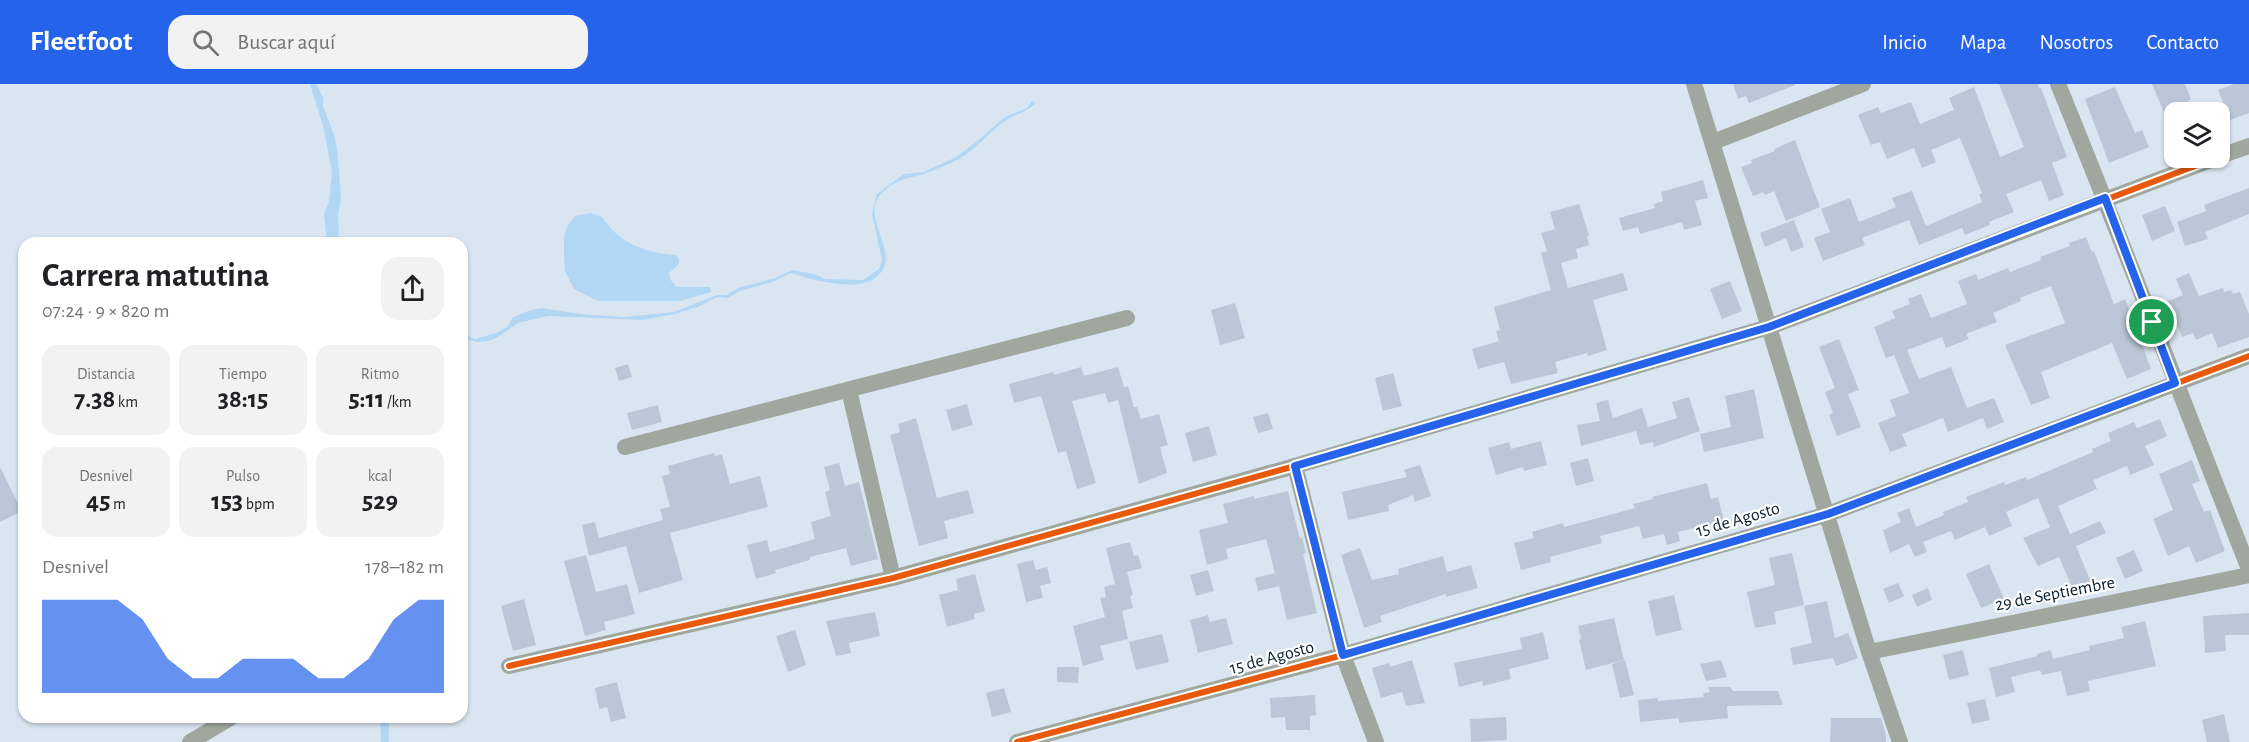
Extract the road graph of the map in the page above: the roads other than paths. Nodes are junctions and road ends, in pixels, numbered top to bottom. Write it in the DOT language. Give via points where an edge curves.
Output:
graph roads {
  1 [pos="1694,84"];
  2 [pos="1863,84"];
  3 [pos="2058,84"];
  4 [pos="1713,142"];
  5 [pos="2249,146"];
  6 [pos="2230,153"];
  7 [pos="2188,168"];
  8 [pos="2105,198"];
  9 [pos="1127,318"];
  10 [pos="1769,327"];
  11 [pos="2249,356"];
  12 [pos="2175,383"];
  13 [pos="849,390"];
  14 [pos="625,447"];
  15 [pos="1295,466"];
  16 [pos="1828,514"];
  17 [pos="2249,569"];
  18 [pos="2249,575"];
  19 [pos="893,578"];
  20 [pos="1869,652"];
  21 [pos="1343,655"];
  22 [pos="509,666"];
  23 [pos="222,723"];
  24 [pos="190,742"];
  25 [pos="1017,742"];
  26 [pos="1376,742"];
  27 [pos="1900,742"];
  1 -- 4 [label="street"];
  2 -- 4 [label="street"];
  3 -- 8 [label="street"];
  4 -- 10 [label="street"];
  5 -- 6 [label="street"];
  7 -- 8 [label="street"];
  8 -- 10 [label="street"];
  8 -- 12 [label="street"];
  9 -- 13 [label="street"];
  10 -- 15 [label="street"];
  10 -- 16 [label="street"];
  11 -- 12 [label="street, 15 de Agosto"];
  12 -- 16 [label="street, 15 de Agosto"];
  12 -- 17 [label="street"];
  13 -- 14 [label="street"];
  13 -- 19 [label="street"];
  15 -- 19 [label="street"];
  15 -- 21 [label="street"];
  16 -- 20 [label="street"];
  16 -- 21 [label="street, 15 de Agosto"];
  18 -- 20 [label="street, 29 de Septiembre"];
  19 -- 22 [label="street"];
  20 -- 27 [label="street"];
  21 -- 25 [label="street, 15 de Agosto"];
  21 -- 26 [label="street"];
  23 -- 24 [label="street"];
}
